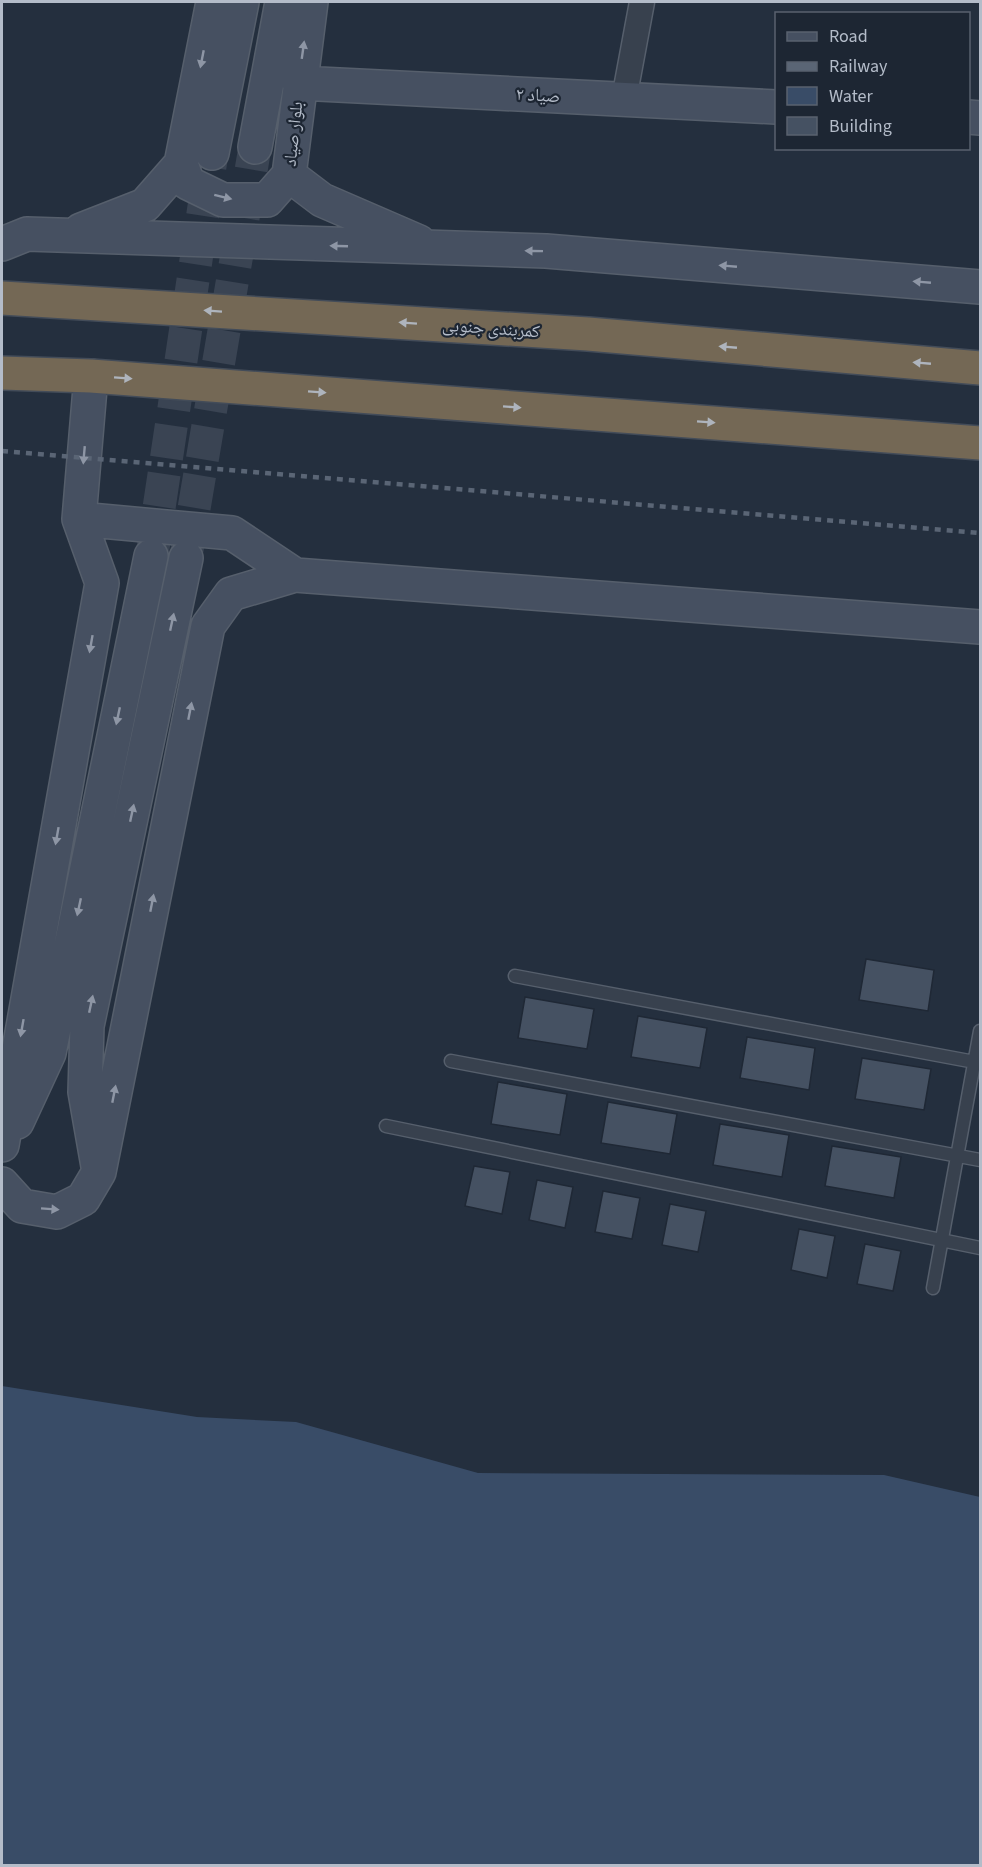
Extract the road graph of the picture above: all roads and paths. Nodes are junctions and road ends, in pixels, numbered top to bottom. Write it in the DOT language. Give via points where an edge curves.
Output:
graph roads {
  1 [pos="213,2"];
  2 [pos="242,2"];
  3 [pos="282,2"];
  4 [pos="312,2"];
  5 [pos="642,2"];
  6 [pos="299,83"];
  7 [pos="624,99"];
  8 [pos="775,107"];
  9 [pos="255,147"];
  10 [pos="212,153"];
  11 [pos="181,164"];
  12 [pos="289,175"];
  13 [pos="68,235"];
  14 [pos="2,244"];
  15 [pos="435,248"];
  16 [pos="981,287"];
  17 [pos="2,298"];
  18 [pos="981,368"];
  19 [pos="2,373"];
  20 [pos="91,376"];
  21 [pos="981,443"];
  22 [pos="79,519"];
  23 [pos="151,556"];
  24 [pos="186,558"];
  25 [pos="295,575"];
  26 [pos="981,627"];
  27 [pos="515,976"];
  28 [pos="981,1031"];
  29 [pos="451,1061"];
  30 [pos="978,1062"];
  31 [pos="386,1126"];
  32 [pos="2,1146"];
  33 [pos="957,1155"];
  34 [pos="981,1160"];
  35 [pos="99,1172"];
  36 [pos="2,1184"];
  37 [pos="942,1240"];
  38 [pos="981,1248"];
  39 [pos="933,1288"];
  1 -- 11 [label="main road, one-way"];
  2 -- 10 [label="main road"];
  3 -- 9 [label="main road"];
  6 -- 4 [label="main road, بلوار صیاد, one-way"];
  5 -- 7 [label="street"];
  6 -- 7 [label="main road, صیاد ۲"];
  6 -- 12 [label="main road, بلوار صیاد"];
  7 -- 8 [label="main road, صیاد ۲"];
  11 -- 12 [label="main road, one-way" via="188,183 224,200 267,200"];
  11 -- 13 [label="main road" via="145,205"];
  12 -- 15 [label="main road, بلوار صیاد" via="322,200"];
  13 -- 14 [label="main road" via="27,234"];
  15 -- 13 [label="main road, one-way"];
  16 -- 15 [label="main road, one-way" via="546,251"];
  18 -- 17 [label="highway, کمربندی جنوبی, one-way" via="588,334"];
  19 -- 20 [label="highway"];
  20 -- 21 [label="highway, one-way"];
  20 -- 22 [label="main road, one-way"];
  22 -- 25 [label="main road" via="232,533"];
  22 -- 32 [label="main road, one-way" via="102,583"];
  23 -- 32 [label="main road, one-way" via="49,1053 25,1108"];
  35 -- 24 [label="main road, one-way" via="85,1092 87,1026"];
  25 -- 26 [label="main road"];
  35 -- 25 [label="main road, one-way" via="208,626 231,594"];
  27 -- 30 [label="lane"];
  28 -- 30 [label="lane"];
  29 -- 33 [label="lane"];
  30 -- 33 [label="lane"];
  31 -- 37 [label="lane"];
  33 -- 34 [label="lane"];
  33 -- 37 [label="lane"];
  36 -- 35 [label="main road, one-way" via="22,1206 57,1212 83,1199"];
  37 -- 38 [label="lane"];
  37 -- 39 [label="lane"];
}
